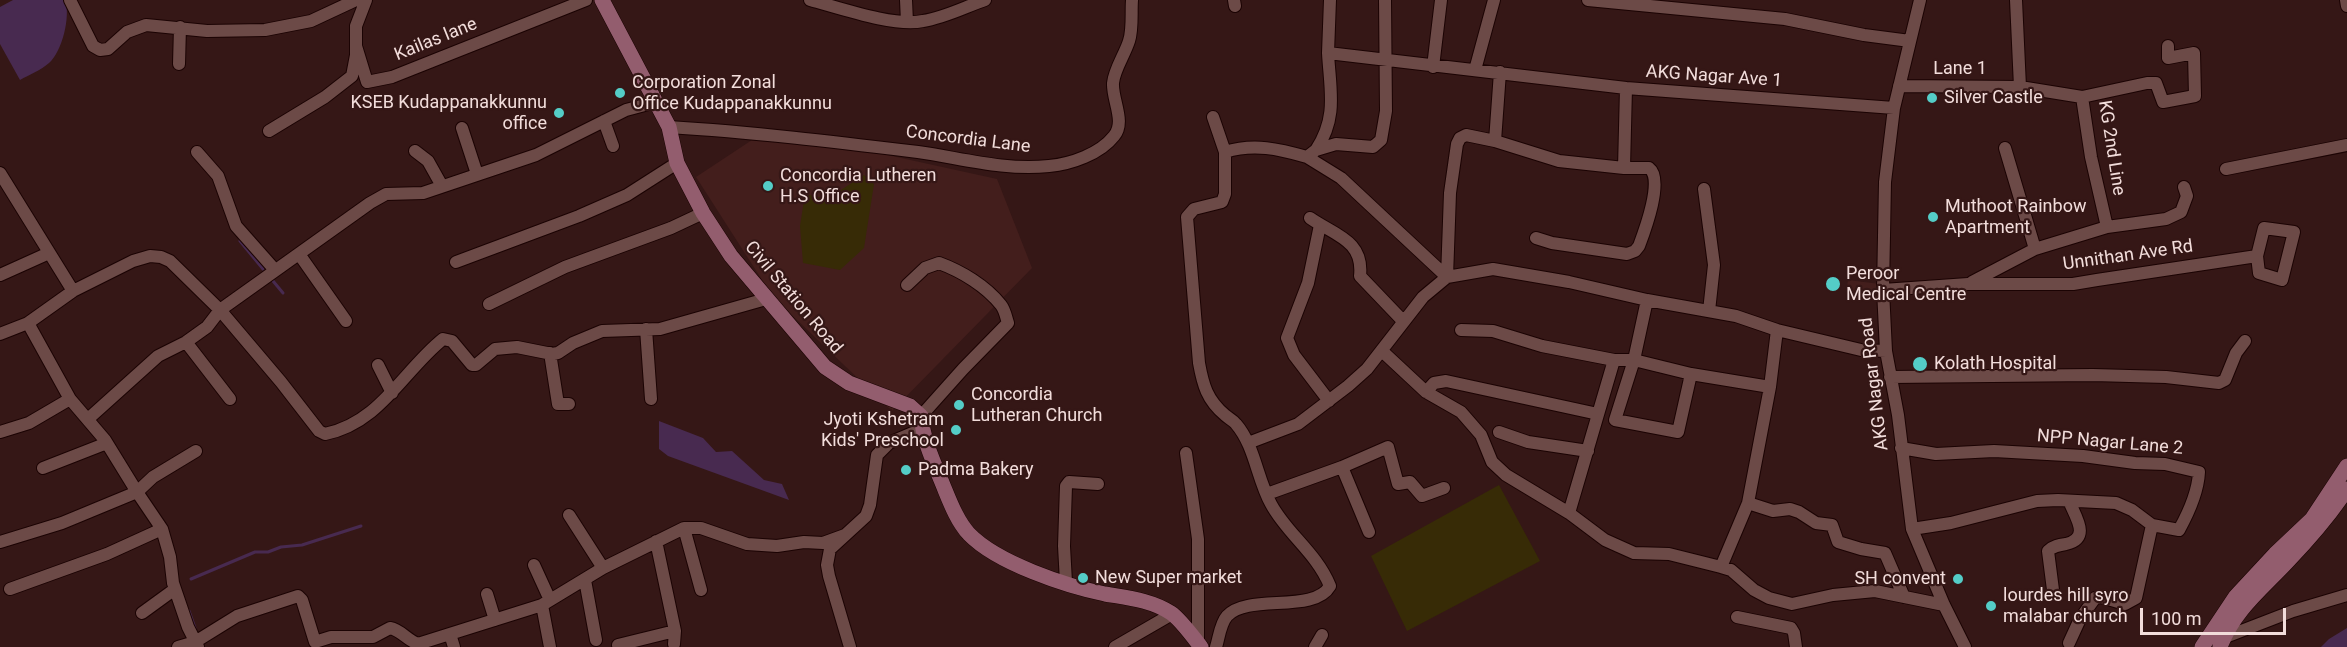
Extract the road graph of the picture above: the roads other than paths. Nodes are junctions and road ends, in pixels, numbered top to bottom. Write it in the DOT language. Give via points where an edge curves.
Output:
graph roads {
  1 [pos="70,0"];
  2 [pos="356,0"];
  3 [pos="366,0"];
  4 [pos="586,0"];
  5 [pos="602,0"];
  6 [pos="810,0"];
  7 [pos="906,0"];
  8 [pos="1132,0"];
  9 [pos="1330,0"];
  10 [pos="1385,0"];
  11 [pos="1441,0"];
  12 [pos="1494,0"];
  13 [pos="1588,0"];
  14 [pos="1920,0"];
  15 [pos="2016,0"];
  16 [pos="2346,0"];
  17 [pos="979,1"];
  18 [pos="839,4"];
  19 [pos="2347,6"];
  20 [pos="907,22"];
  21 [pos="180,27"];
  22 [pos="1910,41"];
  23 [pos="356,46"];
  24 [pos="2168,46"];
  25 [pos="1328,53"];
  26 [pos="1384,60"];
  27 [pos="179,64"];
  28 [pos="1432,67"];
  29 [pos="1474,70"];
  30 [pos="1500,72"];
  31 [pos="1899,86"];
  32 [pos="2020,87"];
  33 [pos="1626,88"];
  34 [pos="2082,97"];
  35 [pos="656,102"];
  36 [pos="1894,108"];
  37 [pos="1214,117"];
  38 [pos="604,121"];
  39 [pos="669,127"];
  40 [pos="462,128"];
  41 [pos="269,131"];
  42 [pos="1495,141"];
  43 [pos="2347,145"];
  44 [pos="613,146"];
  45 [pos="2005,148"];
  46 [pos="415,151"];
  47 [pos="197,152"];
  48 [pos="1225,152"];
  49 [pos="1311,153"];
  50 [pos="677,163"];
  51 [pos="1624,168"];
  52 [pos="2226,169"];
  53 [pos="0,173"];
  54 [pos="477,174"];
  55 [pos="442,186"];
  56 [pos="2184,187"];
  57 [pos="1704,189"];
  58 [pos="5,190"];
  59 [pos="703,213"];
  60 [pos="2107,227"];
  61 [pos="1536,238"];
  62 [pos="2035,249"];
  63 [pos="49,253"];
  64 [pos="299,255"];
  65 [pos="2257,256"];
  66 [pos="456,262"];
  67 [pos="275,270"];
  68 [pos="0,275"];
  69 [pos="1447,277"];
  70 [pos="1968,284"];
  71 [pos="908,285"];
  72 [pos="1883,290"];
  73 [pos="73,291"];
  74 [pos="766,299"];
  75 [pos="1647,300"];
  76 [pos="489,304"];
  77 [pos="220,310"];
  78 [pos="1709,311"];
  79 [pos="346,321"];
  80 [pos="1403,321"];
  81 [pos="28,323"];
  82 [pos="646,329"];
  83 [pos="1461,330"];
  84 [pos="1777,330"];
  85 [pos="0,334"];
  86 [pos="2245,341"];
  87 [pos="186,342"];
  88 [pos="1382,351"];
  89 [pos="1886,351"];
  90 [pos="550,353"];
  91 [pos="1614,360"];
  92 [pos="1634,360"];
  93 [pos="378,365"];
  94 [pos="1690,374"];
  95 [pos="1890,377"];
  96 [pos="1770,387"];
  97 [pos="1426,392"];
  98 [pos="392,393"];
  99 [pos="70,399"];
  100 [pos="230,399"];
  101 [pos="651,399"];
  102 [pos="1329,401"];
  103 [pos="569,404"];
  104 [pos="1598,414"];
  105 [pos="88,419"];
  106 [pos="922,423"];
  107 [pos="0,432"];
  108 [pos="1499,432"];
  109 [pos="107,443"];
  110 [pos="1248,443"];
  111 [pos="1901,448"];
  112 [pos="196,451"];
  113 [pos="1588,451"];
  114 [pos="1186,453"];
  115 [pos="2347,466"];
  116 [pos="1342,467"];
  117 [pos="43,468"];
  118 [pos="1098,484"];
  119 [pos="1444,488"];
  120 [pos="2347,489"];
  121 [pos="136,492"];
  122 [pos="1267,494"];
  123 [pos="2069,501"];
  124 [pos="1748,503"];
  125 [pos="1569,513"];
  126 [pos="569,515"];
  127 [pos="2152,525"];
  128 [pos="684,528"];
  129 [pos="162,529"];
  130 [pos="1912,529"];
  131 [pos="1369,532"];
  132 [pos="845,535"];
  133 [pos="656,541"];
  134 [pos="0,542"];
  135 [pos="534,566"];
  136 [pos="1721,567"];
  137 [pos="603,568"];
  138 [pos="2266,575"];
  139 [pos="585,580"];
  140 [pos="1066,582"];
  141 [pos="10,589"];
  142 [pos="175,589"];
  143 [pos="701,590"];
  144 [pos="2053,590"];
  145 [pos="487,594"];
  146 [pos="2347,596"];
  147 [pos="1904,597"];
  148 [pos="546,603"];
  149 [pos="1944,605"];
  150 [pos="142,613"];
  151 [pos="1172,614"];
  152 [pos="1737,617"];
  153 [pos="495,620"];
  154 [pos="450,634"];
  155 [pos="1323,635"];
  156 [pos="2218,639"];
  157 [pos="597,640"];
  158 [pos="2069,643"];
  159 [pos="197,645"];
  160 [pos="618,645"];
  161 [pos="1200,645"];
  162 [pos="178,647"];
  163 [pos="454,647"];
  164 [pos="550,647"];
  165 [pos="850,647"];
  166 [pos="1115,647"];
  167 [pos="1216,647"];
  168 [pos="1315,647"];
  169 [pos="1796,647"];
  170 [pos="1965,647"];
  171 [pos="2202,647"];
  1 -- 21 [label="street" via="93,46 100,50 108,49 137,28"];
  2 -- 21 [label="street" via="311,21 265,30 207,31"];
  3 -- 23 [label="street" via="356,26"];
  4 -- 23 [label="street, Kailas lane" via="392,77 367,82"];
  5 -- 35 [label="main road, Civil Station Road"];
  6 -- 18 [label="street"];
  7 -- 20 [label="street"];
  8 -- 39 [label="street, Concordia Lane" via="1130,38 1113,83 1118,131 1094,152 1071,162 1020,168 796,138"];
  9 -- 25 [label="street"];
  10 -- 26 [label="street"];
  11 -- 28 [label="street"];
  12 -- 29 [label="street"];
  13 -- 22 [label="street" via="1785,19"];
  14 -- 22 [label="street, AKG Nagar Road"];
  15 -- 32 [label="street"];
  16 -- 19 [label="street"];
  17 -- 20 [label="street" via="924,21"];
  18 -- 20 [label="street"];
  21 -- 27 [label="street"];
  22 -- 31 [label="street, AKG Nagar Road"];
  23 -- 41 [label="street" via="352,76"];
  24 -- 34 [label="street, KG 2nd Line" via="2168,58 2194,53 2195,96 2163,102 2156,83 2147,83"];
  25 -- 26 [label="street"];
  25 -- 49 [label="street" via="1329,128"];
  26 -- 28 [label="street"];
  26 -- 49 [label="street" via="1386,111 1381,140 1373,147 1336,144"];
  28 -- 29 [label="street"];
  29 -- 30 [label="street"];
  30 -- 33 [label="street"];
  30 -- 42 [label="street"];
  31 -- 32 [label="street, Lane 1"];
  31 -- 36 [label="street, AKG Nagar Road"];
  32 -- 34 [label="street, Lane 1"];
  33 -- 36 [label="street, AKG Nagar Ave 1"];
  33 -- 51 [label="street, AKG Nagar Ave 1"];
  34 -- 60 [label="street, KG 2nd Line"];
  35 -- 38 [label="street"];
  35 -- 39 [label="main road, Civil Station Road"];
  36 -- 72 [label="street, AKG Nagar Road" via="1885,182"];
  37 -- 48 [label="street"];
  38 -- 44 [label="street"];
  38 -- 54 [label="street" via="536,155"];
  39 -- 50 [label="main road, Civil Station Road"];
  40 -- 54 [label="street"];
  42 -- 51 [label="street" via="1559,162"];
  42 -- 69 [label="street" via="1466,135 1458,141 1450,193"];
  43 -- 52 [label="street"];
  45 -- 62 [label="street"];
  46 -- 55 [label="street" via="428,161"];
  47 -- 67 [label="street" via="218,176 237,226"];
  48 -- 49 [label="street" via="1270,147"];
  48 -- 110 [label="street" via="1222,202 1194,209 1187,216 1190,264 1203,385 1209,400 1236,423"];
  49 -- 69 [label="street"];
  50 -- 59 [label="main road, Civil Station Road"];
  50 -- 66 [label="street" via="627,195"];
  51 -- 61 [label="street" via="1649,168 1656,184 1640,246 1635,252 1627,254"];
  53 -- 58 [label="street"];
  54 -- 55 [label="street"];
  55 -- 64 [label="street" via="423,193 386,194"];
  56 -- 60 [label="street" via="2187,196 2181,212 2166,219"];
  57 -- 78 [label="street" via="1714,264"];
  58 -- 63 [label="street"];
  59 -- 74 [label="main road, Civil Station Road"];
  59 -- 76 [label="street" via="565,267"];
  60 -- 62 [label="street"];
  62 -- 70 [label="street"];
  63 -- 68 [label="street"];
  63 -- 73 [label="street"];
  64 -- 67 [label="street"];
  64 -- 79 [label="street"];
  65 -- 70 [label="street, Unnithan Ave Rd" via="2073,284"];
  67 -- 77 [label="street"];
  69 -- 75 [label="street" via="1493,268"];
  69 -- 80 [label="street"];
  70 -- 72 [label="street, Unnithan Ave Rd"];
  71 -- 106 [label="street" via="925,268 939,263 948,266 972,279 1003,307 1008,323 963,369"];
  72 -- 89 [label="street, AKG Nagar Road"];
  73 -- 77 [label="street" via="134,261 161,257 170,261"];
  73 -- 81 [label="street"];
  74 -- 82 [label="street"];
  74 -- 106 [label="main road, Civil Station Road" via="811,353 837,377 910,406"];
  75 -- 78 [label="street"];
  75 -- 92 [label="street"];
  77 -- 87 [label="street" via="207,327"];
  77 -- 98 [label="street" via="319,432 330,433 368,416"];
  78 -- 84 [label="street"];
  80 -- 88 [label="street"];
  80 -- 102 [label="street" via="1360,276 1358,253 1344,237 1315,221 1308,283 1287,338 1294,355"];
  81 -- 85 [label="street"];
  81 -- 99 [label="street"];
  82 -- 90 [label="street" via="608,330"];
  82 -- 101 [label="street"];
  83 -- 91 [label="street" via="1493,331 1542,346"];
  84 -- 89 [label="street" via="1861,350"];
  84 -- 96 [label="street"];
  86 -- 95 [label="street" via="2225,380 2216,382 2104,376"];
  87 -- 100 [label="street"];
  87 -- 105 [label="street" via="158,356"];
  88 -- 97 [label="street"];
  88 -- 102 [label="street"];
  89 -- 95 [label="street, AKG Nagar Road"];
  90 -- 98 [label="street" via="517,347 495,349 481,362 472,364 452,341 443,339"];
  90 -- 103 [label="street" via="558,404"];
  91 -- 92 [label="street"];
  91 -- 104 [label="street"];
  92 -- 94 [label="street"];
  92 -- 94 [label="street" via="1616,420 1678,432"];
  93 -- 98 [label="street"];
  94 -- 96 [label="street"];
  95 -- 111 [label="street, AKG Nagar Road"];
  96 -- 124 [label="street"];
  97 -- 104 [label="street" via="1434,383 1446,381"];
  97 -- 125 [label="street" via="1461,412 1481,435 1492,462 1506,475"];
  99 -- 105 [label="street"];
  99 -- 107 [label="street" via="29,423"];
  102 -- 110 [label="street" via="1298,424"];
  104 -- 113 [label="street"];
  105 -- 109 [label="street"];
  106 -- 132 [label="street" via="877,455 866,516"];
  106 -- 140 [label="main road" via="953,508 968,533 984,547 1032,572"];
  108 -- 113 [label="street" via="1528,442"];
  109 -- 117 [label="street"];
  109 -- 121 [label="street"];
  110 -- 122 [label="street"];
  111 -- 127 [label="street, NPP Nagar Lane 2" via="1936,454 1994,451 2084,456 2165,464 2199,472 2199,483 2179,530"];
  111 -- 130 [label="street, AKG Nagar Road"];
  112 -- 121 [label="street"];
  113 -- 125 [label="street"];
  114 -- 161 [label="street" via="1198,539"];
  115 -- 138 [label="main road" via="2312,519 2275,555"];
  116 -- 119 [label="street" via="1388,447 1398,484 1410,482 1422,496"];
  116 -- 122 [label="street"];
  116 -- 131 [label="street"];
  118 -- 140 [label="street" via="1068,482 1066,486"];
  120 -- 138 [label="main road" via="2323,523"];
  121 -- 129 [label="street"];
  121 -- 134 [label="street" via="62,523"];
  122 -- 167 [label="street" via="1277,515 1313,555 1330,586 1321,596 1251,606 1227,616"];
  123 -- 127 [label="street" via="2116,503"];
  123 -- 130 [label="street" via="2037,501"];
  123 -- 144 [label="street" via="2080,536 2075,542 2048,551"];
  124 -- 136 [label="street"];
  124 -- 147 [label="street" via="1773,511 1799,512 1816,523 1832,525 1838,542 1885,553"];
  125 -- 136 [label="street" via="1605,540 1634,554 1669,554"];
  126 -- 137 [label="street"];
  127 -- 158 [label="street" via="2136,598 2125,604 2095,598"];
  128 -- 132 [label="street" via="701,528 747,544 777,546 823,543"];
  128 -- 133 [label="street"];
  128 -- 143 [label="street"];
  129 -- 141 [label="street"];
  129 -- 142 [label="street"];
  130 -- 149 [label="street, AKG Nagar Road"];
  132 -- 165 [label="street" via="830,549 827,565"];
  133 -- 137 [label="street"];
  133 -- 160 [label="street" via="674,637"];
  135 -- 148 [label="street"];
  136 -- 147 [label="street" via="1769,598 1792,604 1875,591"];
  137 -- 139 [label="street"];
  138 -- 156 [label="main road" via="2236,596"];
  139 -- 148 [label="street"];
  139 -- 157 [label="street"];
  140 -- 151 [label="main road" via="1131,597"];
  142 -- 150 [label="street"];
  142 -- 159 [label="street"];
  145 -- 153 [label="street"];
  146 -- 156 [label="street" via="2294,610"];
  147 -- 149 [label="street"];
  148 -- 153 [label="street"];
  148 -- 164 [label="street"];
  149 -- 170 [label="street, AKG Nagar Road"];
  151 -- 161 [label="main road"];
  151 -- 166 [label="street"];
  152 -- 169 [label="street" via="1791,628"];
  153 -- 154 [label="street"];
  154 -- 159 [label="street" via="418,644 390,627 373,637 329,637 316,642 298,596 237,616"];
  154 -- 163 [label="street"];
  155 -- 168 [label="street"];
  156 -- 171 [label="main road"];
  159 -- 162 [label="street"];
}
